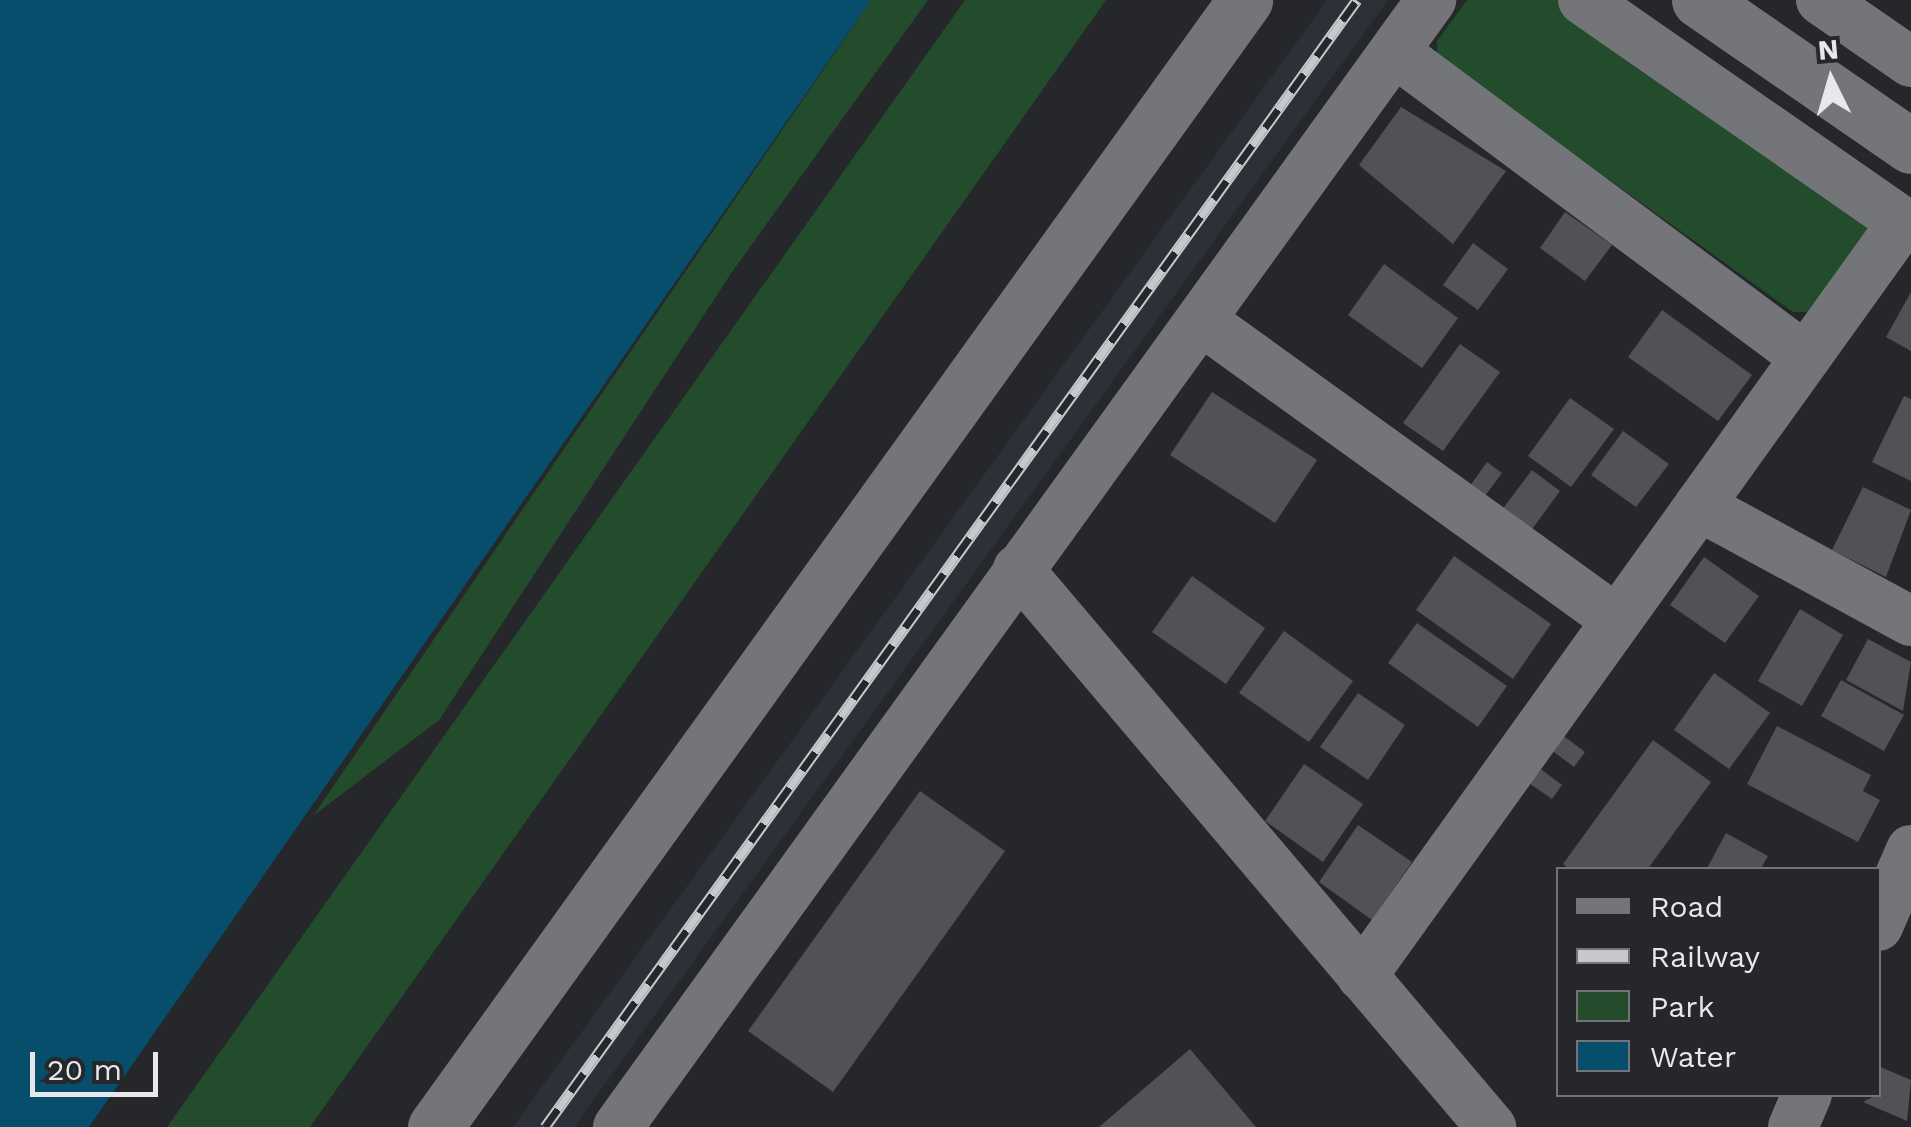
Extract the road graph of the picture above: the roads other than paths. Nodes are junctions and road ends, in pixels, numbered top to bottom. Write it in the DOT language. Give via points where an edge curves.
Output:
graph roads {
  1 [pos="1245,0"];
  2 [pos="1431,0"];
  3 [pos="1583,0"];
  4 [pos="1700,0"];
  5 [pos="1821,0"];
  6 [pos="1396,54"];
  7 [pos="1911,62"];
  8 [pos="1911,146"];
  9 [pos="1907,225"];
  10 [pos="1202,321"];
  11 [pos="1806,357"];
  12 [pos="1698,506"];
  13 [pos="1018,569"];
  14 [pos="1616,620"];
  15 [pos="1911,621"];
  16 [pos="1911,850"];
  17 [pos="1881,919"];
  18 [pos="1362,976"];
  19 [pos="1806,1097"];
  20 [pos="435,1127"];
  21 [pos="618,1127"];
  22 [pos="1491,1127"];
  23 [pos="1793,1127"];
  1 -- 20 [label="street"];
  2 -- 6 [label="street"];
  3 -- 9 [label="street"];
  4 -- 8 [label="street"];
  5 -- 7 [label="street"];
  6 -- 10 [label="street"];
  6 -- 11 [label="street"];
  9 -- 11 [label="street"];
  10 -- 13 [label="street"];
  10 -- 14 [label="street"];
  11 -- 12 [label="street"];
  12 -- 14 [label="street"];
  12 -- 15 [label="street"];
  13 -- 18 [label="street"];
  13 -- 21 [label="street"];
  14 -- 18 [label="street"];
  16 -- 17 [label="street"];
  18 -- 22 [label="street"];
  19 -- 23 [label="street"];
}
